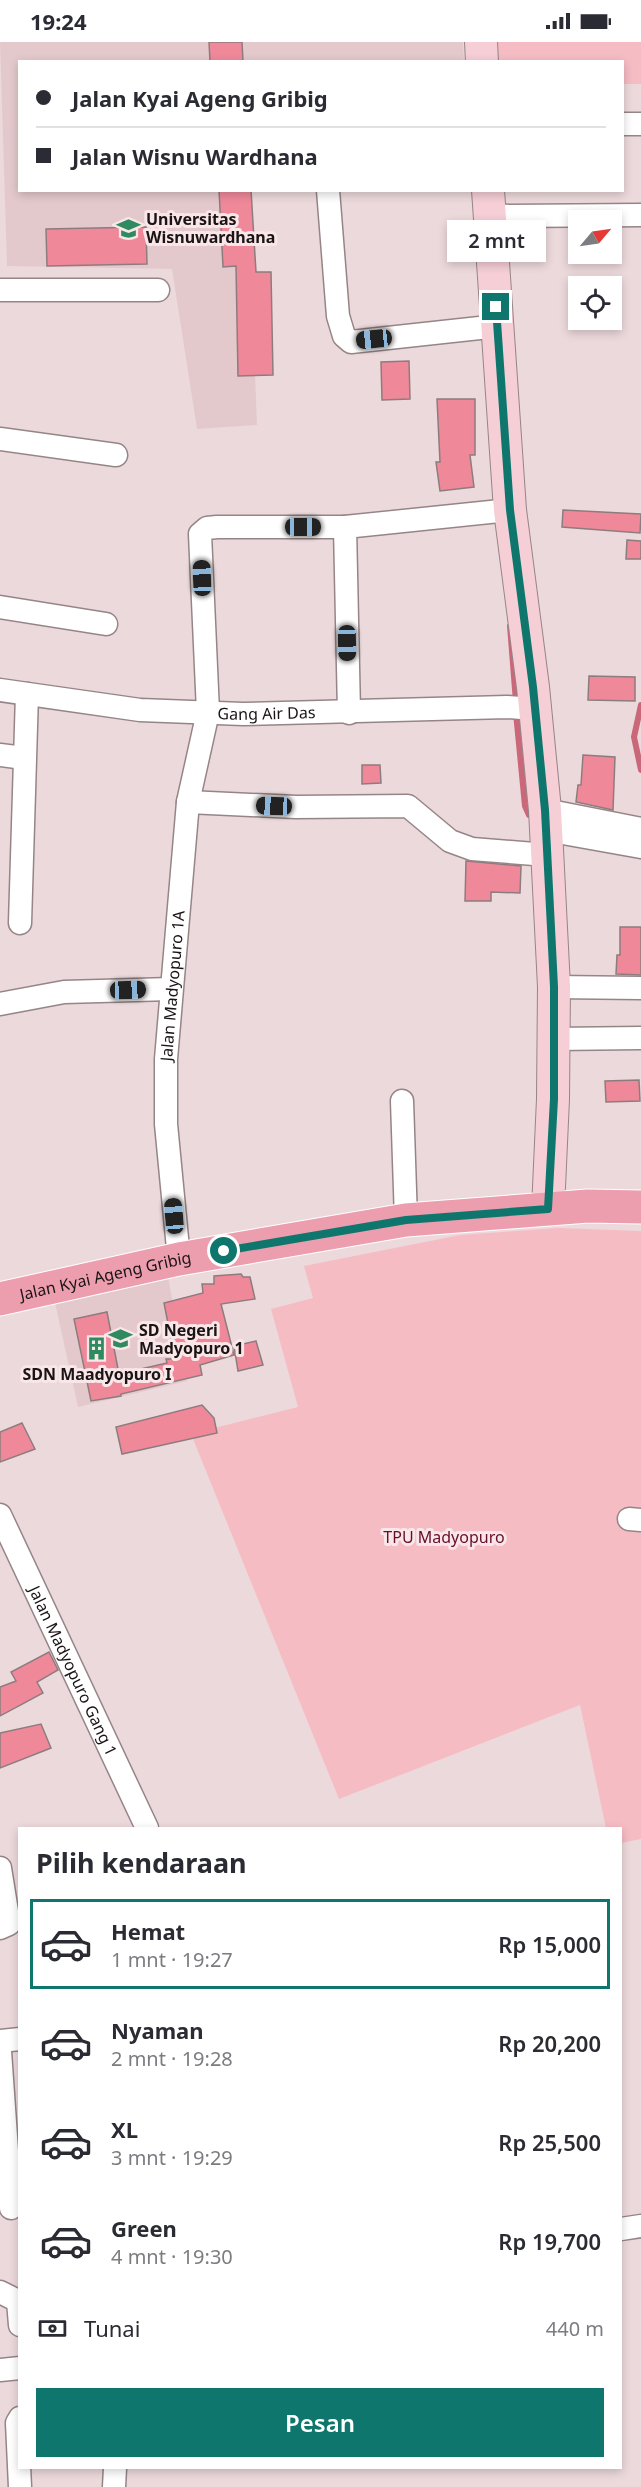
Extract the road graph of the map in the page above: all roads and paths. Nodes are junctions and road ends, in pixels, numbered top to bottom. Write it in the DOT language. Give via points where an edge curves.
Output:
graph roads {
  1 [pos="481,42"];
  2 [pos="482,60"];
  3 [pos="624,124"];
  4 [pos="641,124"];
  5 [pos="328,192"];
  6 [pos="489,203"];
  7 [pos="641,215"];
  8 [pos="0,290"];
  9 [pos="158,290"];
  10 [pos="487,327"];
  11 [pos="0,439"];
  12 [pos="116,455"];
  13 [pos="510,510"];
  14 [pos="345,527"];
  15 [pos="0,608"];
  16 [pos="106,624"];
  17 [pos="0,690"];
  18 [pos="27,694"];
  19 [pos="521,708"];
  20 [pos="208,712"];
  21 [pos="349,712"];
  22 [pos="0,755"];
  23 [pos="24,758"];
  24 [pos="188,802"];
  25 [pos="546,827"];
  26 [pos="634,835"];
  27 [pos="20,923"];
  28 [pos="554,987"];
  29 [pos="641,988"];
  30 [pos="171,989"];
  31 [pos="0,1004"];
  32 [pos="641,1038"];
  33 [pos="554,1039"];
  34 [pos="402,1101"];
  35 [pos="641,1207"];
  36 [pos="548,1209"];
  37 [pos="406,1220"];
  38 [pos="179,1259"];
  39 [pos="0,1299"];
  40 [pos="0,1515"];
  41 [pos="147,1827"];
  42 [pos="0,1868"];
  43 [pos="0,1928"];
  44 [pos="18,2039"];
  45 [pos="0,2041"];
  46 [pos="0,2051"];
  47 [pos="12,2208"];
  48 [pos="641,2226"];
  49 [pos="622,2229"];
  50 [pos="0,2292"];
  51 [pos="18,2301"];
  52 [pos="18,2368"];
  53 [pos="0,2370"];
  54 [pos="18,2421"];
  55 [pos="18,2444"];
  56 [pos="19,2469"];
  57 [pos="115,2469"];
  58 [pos="20,2487"];
  59 [pos="114,2487"];
  1 -- 2 [label="street"];
  3 -- 4 [label="street"];
  5 -- 10 [label="street" via="338,316 344,336 351,342"];
  6 -- 7 [label="street"];
  6 -- 10 [label="street"];
  8 -- 9 [label="street"];
  10 -- 13 [label="street"];
  11 -- 12 [label="street"];
  13 -- 14 [label="street"];
  13 -- 19 [label="street"];
  14 -- 20 [label="street, Jalan Madyopuro 1A" via="217,527 202,531"];
  14 -- 21 [label="street"];
  15 -- 16 [label="street"];
  17 -- 18 [label="street, Gang Air Das"];
  18 -- 20 [label="street, Gang Air Das" via="140,710"];
  18 -- 23 [label="street"];
  19 -- 21 [label="street, Gang Air Das"];
  19 -- 25 [label="street"];
  20 -- 21 [label="street, Gang Air Das"];
  20 -- 24 [label="street, Jalan Madyopuro 1A"];
  22 -- 23 [label="street"];
  23 -- 27 [label="street"];
  24 -- 25 [label="street" via="296,807 408,806 450,841 472,849"];
  24 -- 30 [label="street, Jalan Madyopuro 1A"];
  25 -- 26 [label="street" via="571,817"];
  25 -- 28 [label="street"];
  28 -- 29 [label="street"];
  28 -- 33 [label="street"];
  30 -- 31 [label="street" via="64,992"];
  30 -- 38 [label="street, Jalan Madyopuro 1A" via="166,1124"];
  32 -- 33 [label="street"];
  33 -- 36 [label="street"];
  34 -- 37 [label="street"];
  35 -- 36 [label="main road, Jalan Kyai Ageng Gribig"];
  36 -- 37 [label="main road, Jalan Kyai Ageng Gribig"];
  37 -- 38 [label="main road, Jalan Kyai Ageng Gribig"];
  38 -- 39 [label="main road, Jalan Kyai Ageng Gribig" via="109,1266"];
  40 -- 41 [label="street, Jalan Madyopuro Gang 1"];
  42 -- 43 [label="street" via="9,1924"];
  44 -- 45 [label="street"];
  46 -- 47 [label="street"];
  48 -- 49 [label="street"];
  50 -- 51 [label="street"];
  52 -- 53 [label="street"];
  54 -- 55 [label="street"];
  56 -- 58 [label="street"];
  57 -- 59 [label="street"];
}
